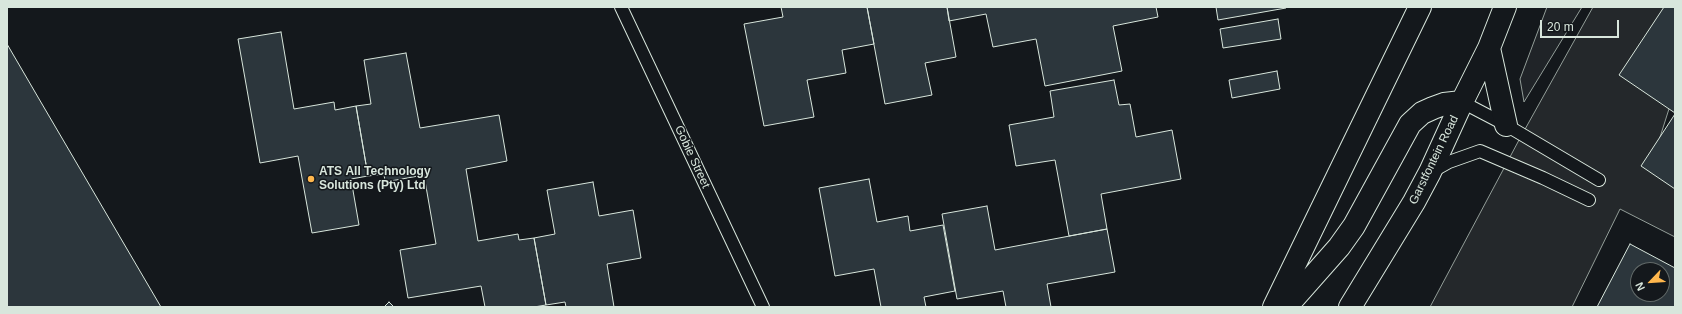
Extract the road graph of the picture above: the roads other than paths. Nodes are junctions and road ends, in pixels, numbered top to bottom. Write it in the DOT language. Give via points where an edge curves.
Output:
graph roads {
  1 [pos="621,7"];
  2 [pos="1420,7"];
  3 [pos="1505,7"];
  4 [pos="1489,48"];
  5 [pos="1462,102"];
  6 [pos="1506,125"];
  7 [pos="1430,172"];
  8 [pos="1599,180"];
  9 [pos="1589,200"];
  10 [pos="763,307"];
  11 [pos="1274,307"];
  12 [pos="1286,307"];
  13 [pos="1350,307"];
  1 -- 10 [label="lane, Gobie Street"];
  2 -- 11 [label="main road"];
  3 -- 4 [label="main road, Garstfontein Road"];
  4 -- 5 [label="main road, Garstfontein Road"];
  4 -- 6 [label="main road"];
  5 -- 6 [label="lane"];
  5 -- 7 [label="main road, Garstfontein Road"];
  5 -- 12 [label="main road" via="1433,108 1422,113 1410,124 1354,226"];
  6 -- 8 [label="lane"];
  7 -- 9 [label="lane" via="1480,151"];
  7 -- 13 [label="main road, Garstfontein Road"];
}
